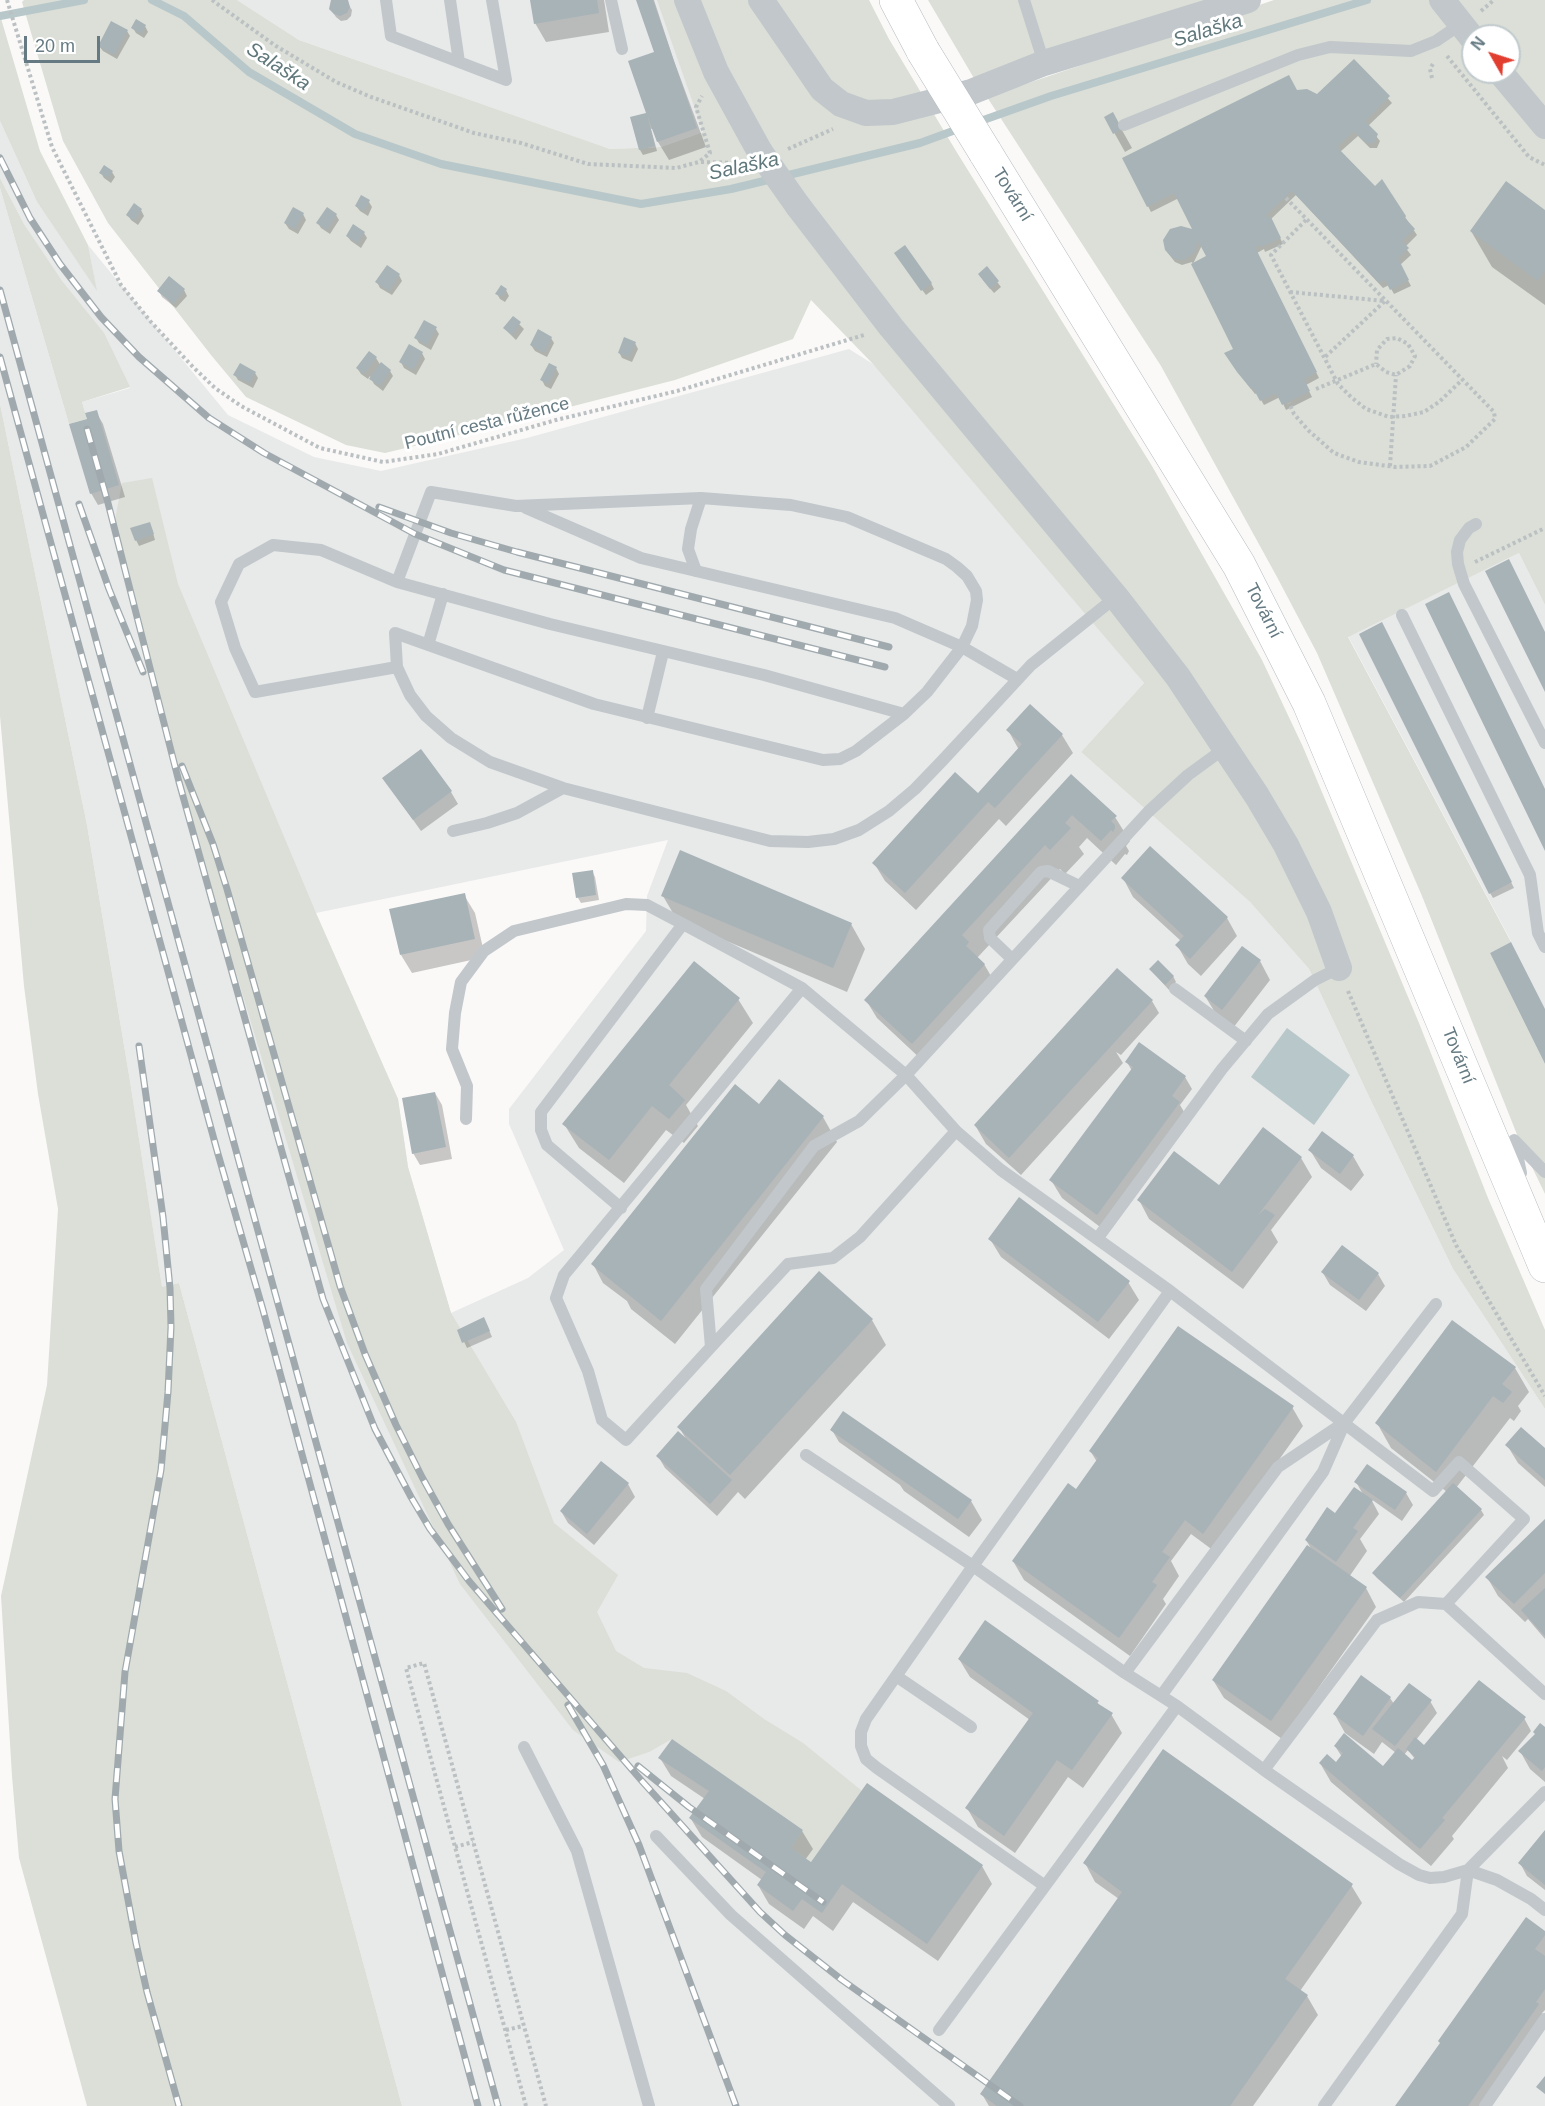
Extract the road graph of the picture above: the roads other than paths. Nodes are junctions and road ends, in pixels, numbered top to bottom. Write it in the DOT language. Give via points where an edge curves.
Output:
graph roads {
  1 [pos="386,0"];
  2 [pos="450,0"];
  3 [pos="492,0"];
  4 [pos="611,0"];
  5 [pos="687,0"];
  6 [pos="762,0"];
  7 [pos="896,0"];
  8 [pos="1024,0"];
  9 [pos="1244,1"];
  10 [pos="1442,1"];
  11 [pos="1461,25"];
  12 [pos="1461,34"];
  13 [pos="622,49"];
  14 [pos="459,62"];
  15 [pos="1044,63"];
  16 [pos="1510,84"];
  17 [pos="1124,125"];
  18 [pos="1545,126"];
  19 [pos="701,498"];
  20 [pos="522,506"];
  21 [pos="1476,524"];
  22 [pos="696,571"];
  23 [pos="397,582"];
  24 [pos="443,594"];
  25 [pos="1116,597"];
  26 [pos="1402,615"];
  27 [pos="428,645"];
  28 [pos="962,646"];
  29 [pos="663,652"];
  30 [pos="397,667"];
  31 [pos="1017,679"];
  32 [pos="904,714"];
  33 [pos="647,718"];
  34 [pos="1545,743"];
  35 [pos="1225,748"];
  36 [pos="562,788"];
  37 [pos="453,831"];
  38 [pos="1079,886"];
  39 [pos="683,924"];
  40 [pos="1545,947"];
  41 [pos="1012,959"];
  42 [pos="1339,968"];
  43 [pos="802,988"];
  44 [pos="1175,989"];
  45 [pos="1246,1041"];
  46 [pos="906,1075"];
  47 [pos="466,1119"];
  48 [pos="956,1131"];
  49 [pos="1545,1172"];
  50 [pos="621,1208"];
  51 [pos="1097,1239"];
  52 [pos="1539,1253"];
  53 [pos="1170,1291"];
  54 [pos="1436,1304"];
  55 [pos="711,1347"];
  56 [pos="1345,1422"];
  57 [pos="806,1455"];
  58 [pos="973,1566"];
  59 [pos="1446,1604"];
  60 [pos="1125,1673"];
  61 [pos="896,1676"];
  62 [pos="1545,1694"];
  63 [pos="1161,1696"];
  64 [pos="1177,1706"];
  65 [pos="971,1727"];
  66 [pos="524,1747"];
  67 [pos="1264,1770"];
  68 [pos="1545,1792"];
  69 [pos="656,1836"];
  70 [pos="1468,1870"];
  71 [pos="1045,1886"];
  72 [pos="1545,1910"];
  73 [pos="1545,2019"];
  74 [pos="939,2031"];
  75 [pos="650,2106"];
  76 [pos="949,2106"];
  77 [pos="1324,2106"];
  78 [pos="1485,2106"];
  1 -- 14 [label="lane" via="391,36"];
  2 -- 14 [label="lane"];
  3 -- 14 [label="lane" via="506,80"];
  4 -- 13 [label="lane"];
  5 -- 25 [label="street, bridge" via="716,72 760,152 798,206 891,327"];
  6 -- 15 [label="street" via="822,89 841,104 866,113 893,112 970,92"];
  7 -- 52 [label="main road, Tovární, bridge" via="923,51 1250,586 1309,704"];
  8 -- 15 [label="lane"];
  9 -- 15 [label="street"];
  10 -- 11 [label="street"];
  12 -- 17 [label="lane" via="1411,51 1330,47 1298,55"];
  16 -- 18 [label="street"];
  19 -- 20 [label="lane"];
  19 -- 22 [label="lane" via="688,549"];
  19 -- 28 [label="lane" via="791,505 847,517 946,560 967,576 975,591 976,610"];
  20 -- 22 [label="lane" via="640,558"];
  20 -- 23 [label="lane" via="431,492"];
  21 -- 34 [label="lane" via="1457,546 1464,584"];
  22 -- 28 [label="lane" via="895,618"];
  23 -- 24 [label="lane"];
  23 -- 30 [label="lane" via="321,550 273,545 239,564 221,602 235,648 255,692"];
  24 -- 27 [label="lane"];
  24 -- 29 [label="lane"];
  25 -- 31 [label="lane"];
  25 -- 35 [label="street" via="1178,677"];
  26 -- 40 [label="lane" via="1530,874 1538,933"];
  27 -- 30 [label="lane" via="395,633"];
  27 -- 33 [label="lane" via="594,704"];
  28 -- 31 [label="lane"];
  28 -- 32 [label="lane" via="927,692"];
  29 -- 32 [label="lane"];
  29 -- 33 [label="lane"];
  30 -- 36 [label="lane" via="426,717 451,738 490,762"];
  31 -- 36 [label="lane" via="915,789 859,830 834,839 770,841"];
  32 -- 33 [label="lane" via="856,751 840,759 823,760"];
  35 -- 38 [label="lane" via="1148,812"];
  35 -- 42 [label="street" via="1290,855 1319,912"];
  36 -- 37 [label="lane" via="517,813"];
  38 -- 41 [label="lane"];
  38 -- 41 [label="lane" via="1048,871 1041,872 989,930 990,938"];
  39 -- 43 [label="lane"];
  39 -- 47 [label="lane" via="647,905 626,904 514,931 484,951 461,982 455,1012 452,1049 468,1086"];
  39 -- 50 [label="lane" via="542,1112 541,1130 547,1145"];
  41 -- 46 [label="lane"];
  42 -- 45 [label="lane" via="1268,1014"];
  43 -- 46 [label="lane"];
  43 -- 50 [label="lane"];
  44 -- 45 [label="lane"];
  45 -- 51 [label="lane"];
  46 -- 48 [label="lane"];
  46 -- 55 [label="lane" via="859,1121 814,1146 706,1289"];
  48 -- 51 [label="lane" via="1001,1170"];
  48 -- 55 [label="lane" via="860,1238 832,1258 788,1264"];
  49 -- 52 [label="lane" via="1515,1140"];
  50 -- 55 [label="lane" via="564,1275 556,1298 588,1371 602,1420 626,1440"];
  51 -- 53 [label="lane"];
  53 -- 56 [label="lane"];
  53 -- 58 [label="lane"];
  54 -- 56 [label="lane"];
  56 -- 59 [label="lane" via="1432,1491 1459,1462 1524,1518"];
  56 -- 60 [label="lane" via="1278,1467"];
  56 -- 63 [label="lane" via="1323,1472"];
  57 -- 58 [label="lane"];
  58 -- 60 [label="lane"];
  58 -- 61 [label="lane"];
  59 -- 62 [label="lane"];
  59 -- 67 [label="lane" via="1418,1602 1377,1620"];
  60 -- 63 [label="lane"];
  61 -- 65 [label="lane"];
  61 -- 71 [label="lane" via="861,1732 866,1759"];
  63 -- 64 [label="lane"];
  64 -- 67 [label="lane"];
  64 -- 71 [label="lane"];
  66 -- 75 [label="lane" via="577,1851"];
  67 -- 70 [label="lane" via="1419,1875 1444,1877"];
  68 -- 70 [label="lane"];
  69 -- 76 [label="lane" via="730,1915"];
  70 -- 72 [label="lane" via="1497,1880"];
  70 -- 77 [label="lane" via="1462,1914"];
  71 -- 74 [label="lane"];
  73 -- 78 [label="lane"];
}
